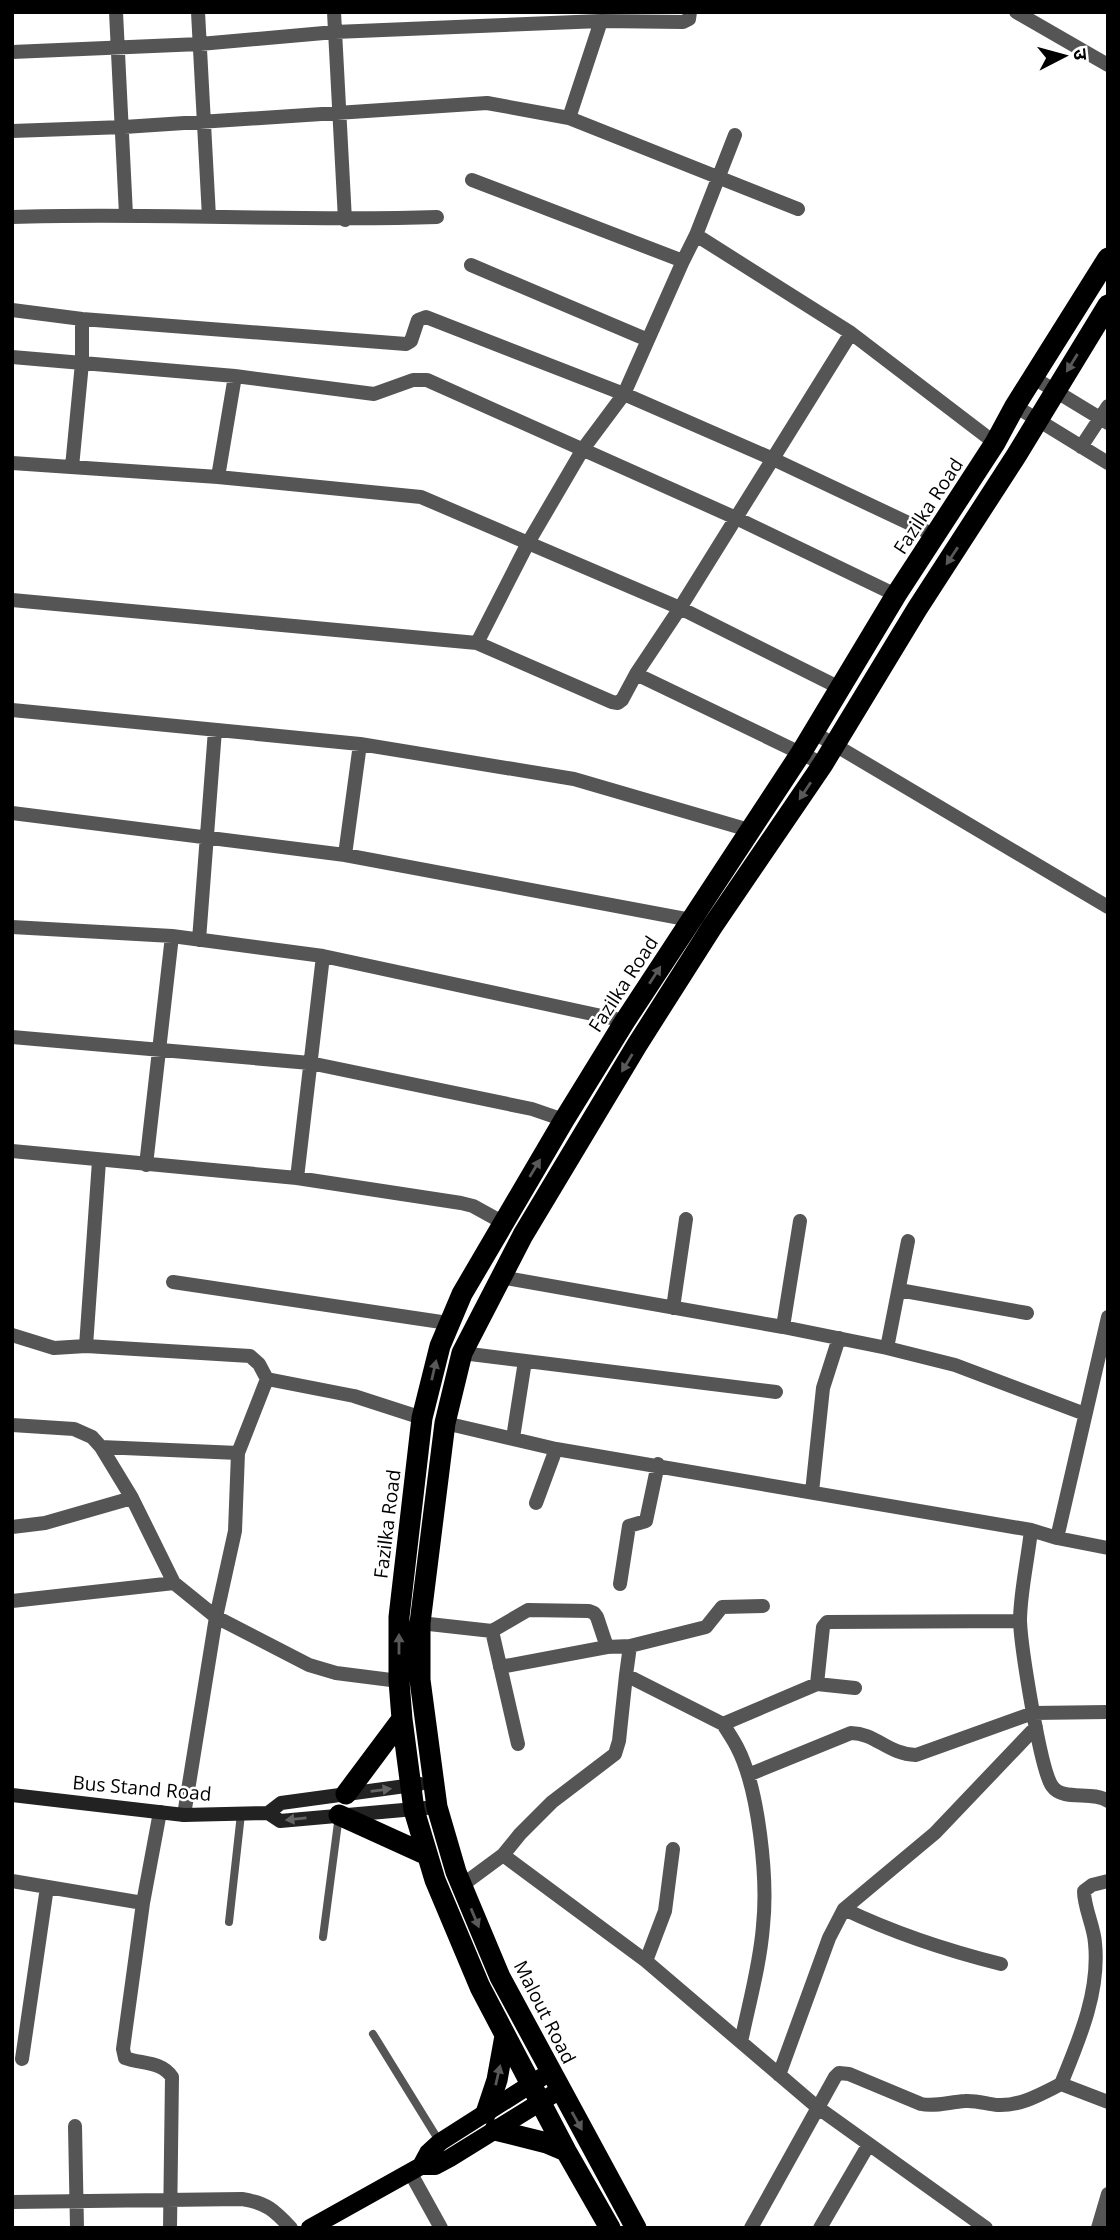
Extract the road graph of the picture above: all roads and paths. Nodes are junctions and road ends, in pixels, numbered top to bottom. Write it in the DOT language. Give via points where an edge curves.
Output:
graph roads {
  1 [pos="116,12"];
  2 [pos="198,12"];
  3 [pos="334,12"];
  4 [pos="690,12"];
  5 [pos="1016,12"];
  6 [pos="601,21"];
  7 [pos="335,32"];
  8 [pos="200,44"];
  9 [pos="119,47"];
  10 [pos="12,52"];
  11 [pos="1108,65"];
  12 [pos="339,113"];
  13 [pos="569,118"];
  14 [pos="203,121"];
  15 [pos="124,127"];
  16 [pos="12,131"];
  17 [pos="735,135"];
  18 [pos="718,176"];
  19 [pos="472,180"];
  20 [pos="798,209"];
  21 [pos="127,215"];
  22 [pos="209,216"];
  23 [pos="12,217"];
  24 [pos="437,217"];
  25 [pos="345,220"];
  26 [pos="696,235"];
  27 [pos="1108,258"];
  28 [pos="683,261"];
  29 [pos="471,265"];
  30 [pos="1108,305"];
  31 [pos="12,310"];
  32 [pos="82,319"];
  33 [pos="851,333"];
  34 [pos="648,340"];
  35 [pos="12,357"];
  36 [pos="82,363"];
  37 [pos="234,376"];
  38 [pos="1034,378"];
  39 [pos="1055,391"];
  40 [pos="624,394"];
  41 [pos="1015,406"];
  42 [pos="1105,416"];
  43 [pos="1038,420"];
  44 [pos="995,443"];
  45 [pos="1081,447"];
  46 [pos="583,449"];
  47 [pos="773,459"];
  48 [pos="12,463"];
  49 [pos="1108,463"];
  50 [pos="72,467"];
  51 [pos="218,477"];
  52 [pos="736,518"];
  53 [pos="936,536"];
  54 [pos="528,543"];
  55 [pos="896,595"];
  56 [pos="12,600"];
  57 [pos="680,608"];
  58 [pos="477,643"];
  59 [pos="636,674"];
  60 [pos="840,688"];
  61 [pos="12,710"];
  62 [pos="215,730"];
  63 [pos="813,732"];
  64 [pos="360,744"];
  65 [pos="834,744"];
  66 [pos="801,753"];
  67 [pos="823,764"];
  68 [pos="12,813"];
  69 [pos="749,830"];
  70 [pos="207,838"];
  71 [pos="345,855"];
  72 [pos="1108,907"];
  73 [pos="691,920"];
  74 [pos="12,928"];
  75 [pos="172,936"];
  76 [pos="199,940"];
  77 [pos="323,956"];
  78 [pos="625,1021"];
  79 [pos="12,1037"];
  80 [pos="158,1052"];
  81 [pos="310,1063"];
  82 [pos="564,1119"];
  83 [pos="12,1151"];
  84 [pos="99,1161"];
  85 [pos="146,1165"];
  86 [pos="296,1178"];
  87 [pos="686,1219"];
  88 [pos="800,1221"];
  89 [pos="502,1222"];
  90 [pos="908,1241"];
  91 [pos="500,1277"];
  92 [pos="173,1282"];
  93 [pos="899,1290"];
  94 [pos="673,1308"];
  95 [pos="1027,1313"];
  96 [pos="1108,1317"];
  97 [pos="448,1323"];
  98 [pos="783,1327"];
  99 [pos="12,1335"];
  100 [pos="839,1338"];
  101 [pos="86,1346"];
  102 [pos="887,1348"];
  103 [pos="461,1353"];
  104 [pos="525,1361"];
  105 [pos="267,1379"];
  106 [pos="776,1392"];
  107 [pos="1085,1414"];
  108 [pos="422,1418"];
  109 [pos="445,1423"];
  110 [pos="12,1425"];
  111 [pos="513,1438"];
  112 [pos="101,1447"];
  113 [pos="556,1449"];
  114 [pos="238,1453"];
  115 [pos="658,1464"];
  116 [pos="812,1492"];
  117 [pos="132,1498"];
  118 [pos="536,1503"];
  119 [pos="12,1527"];
  120 [pos="1031,1530"];
  121 [pos="1057,1538"];
  122 [pos="1108,1548"];
  123 [pos="174,1583"];
  124 [pos="620,1584"];
  125 [pos="12,1601"];
  126 [pos="763,1606"];
  127 [pos="216,1617"];
  128 [pos="1020,1621"];
  129 [pos="420,1623"];
  130 [pos="492,1631"];
  131 [pos="607,1647"];
  132 [pos="630,1647"];
  133 [pos="500,1667"];
  134 [pos="626,1675"];
  135 [pos="399,1681"];
  136 [pos="817,1684"];
  137 [pos="855,1688"];
  138 [pos="1108,1712"];
  139 [pos="402,1719"];
  140 [pos="1035,1720"];
  141 [pos="723,1724"];
  142 [pos="518,1744"];
  143 [pos="748,1775"];
  144 [pos="434,1782"];
  145 [pos="410,1786"];
  146 [pos="12,1795"];
  147 [pos="1108,1801"];
  148 [pos="342,1805"];
  149 [pos="437,1807"];
  150 [pos="414,1810"];
  151 [pos="160,1812"];
  152 [pos="268,1813"];
  153 [pos="241,1814"];
  154 [pos="184,1815"];
  155 [pos="673,1849"];
  156 [pos="426,1855"];
  157 [pos="503,1855"];
  158 [pos="12,1881"];
  159 [pos="1108,1881"];
  160 [pos="461,1886"];
  161 [pos="47,1887"];
  162 [pos="143,1903"];
  163 [pos="844,1909"];
  164 [pos="229,1923"];
  165 [pos="323,1937"];
  166 [pos="646,1961"];
  167 [pos="1001,1964"];
  168 [pos="373,2034"];
  169 [pos="505,2036"];
  170 [pos="741,2042"];
  171 [pos="22,2059"];
  172 [pos="779,2075"];
  173 [pos="555,2081"];
  174 [pos="1060,2084"];
  175 [pos="535,2094"];
  176 [pos="1108,2102"];
  177 [pos="817,2107"];
  178 [pos="491,2122"];
  179 [pos="75,2126"];
  180 [pos="440,2142"];
  181 [pos="869,2144"];
  182 [pos="566,2151"];
  183 [pos="450,2158"];
  184 [pos="415,2169"];
  185 [pos="1108,2194"];
  186 [pos="76,2201"];
  187 [pos="12,2202"];
  188 [pos="170,2202"];
  189 [pos="1103,2219"];
  190 [pos="77,2228"];
  191 [pos="170,2228"];
  192 [pos="291,2228"];
  193 [pos="310,2228"];
  194 [pos="441,2228"];
  195 [pos="610,2228"];
  196 [pos="636,2228"];
  197 [pos="751,2228"];
  198 [pos="820,2228"];
  199 [pos="986,2228"];
  1 -- 9 [label="street"];
  2 -- 8 [label="street"];
  3 -- 7 [label="street"];
  4 -- 6 [label="street" via="683,22"];
  5 -- 11 [label="street"];
  6 -- 7 [label="street"];
  6 -- 13 [label="street"];
  7 -- 8 [label="street"];
  7 -- 12 [label="street"];
  8 -- 9 [label="street"];
  8 -- 14 [label="street"];
  9 -- 10 [label="street"];
  9 -- 15 [label="street"];
  12 -- 13 [label="street" via="487,103"];
  12 -- 14 [label="street"];
  12 -- 25 [label="street"];
  13 -- 18 [label="street"];
  14 -- 15 [label="street"];
  14 -- 22 [label="street"];
  15 -- 16 [label="street"];
  15 -- 21 [label="street"];
  17 -- 18 [label="street"];
  18 -- 20 [label="street"];
  18 -- 26 [label="street"];
  19 -- 28 [label="street"];
  21 -- 22 [label="street"];
  21 -- 23 [label="street"];
  22 -- 25 [label="street"];
  24 -- 25 [label="street"];
  26 -- 28 [label="street"];
  26 -- 33 [label="street"];
  27 -- 38 [label="highway, Fazilka Road"];
  28 -- 34 [label="street"];
  29 -- 34 [label="street"];
  30 -- 39 [label="highway, one-way"];
  31 -- 32 [label="street"];
  32 -- 36 [label="street"];
  32 -- 40 [label="street" via="406,344 418,320 426,317"];
  33 -- 44 [label="street"];
  33 -- 47 [label="street"];
  34 -- 40 [label="street"];
  35 -- 36 [label="street"];
  36 -- 37 [label="street"];
  36 -- 50 [label="street"];
  37 -- 46 [label="street" via="374,394 413,380 427,380"];
  37 -- 51 [label="street"];
  38 -- 39 [label="street"];
  38 -- 41 [label="highway, Fazilka Road"];
  39 -- 42 [label="street"];
  39 -- 43 [label="highway"];
  40 -- 46 [label="street"];
  40 -- 47 [label="street"];
  41 -- 43 [label="street"];
  41 -- 44 [label="highway, Fazilka Road"];
  42 -- 45 [label="street"];
  43 -- 45 [label="street"];
  43 -- 65 [label="highway, one-way"];
  44 -- 53 [label="highway, Fazilka Road"];
  45 -- 49 [label="street"];
  46 -- 52 [label="street"];
  46 -- 54 [label="street"];
  47 -- 52 [label="street"];
  47 -- 53 [label="street"];
  48 -- 50 [label="street"];
  50 -- 51 [label="street"];
  51 -- 54 [label="street" via="421,497"];
  52 -- 55 [label="street"];
  52 -- 57 [label="street"];
  53 -- 55 [label="highway, Fazilka Road"];
  54 -- 57 [label="street"];
  54 -- 58 [label="street"];
  55 -- 60 [label="highway, Fazilka Road"];
  56 -- 58 [label="street"];
  57 -- 59 [label="street"];
  57 -- 60 [label="street"];
  58 -- 59 [label="street" via="612,702 622,700"];
  59 -- 66 [label="street"];
  60 -- 63 [label="highway, Fazilka Road"];
  61 -- 62 [label="street"];
  62 -- 64 [label="street"];
  62 -- 70 [label="street"];
  63 -- 65 [label="street"];
  63 -- 66 [label="highway, Fazilka Road"];
  64 -- 69 [label="street" via="574,779"];
  64 -- 71 [label="street"];
  65 -- 67 [label="highway"];
  65 -- 72 [label="street"];
  66 -- 67 [label="street"];
  66 -- 69 [label="highway, Fazilka Road"];
  67 -- 91 [label="highway, one-way" via="698,948"];
  68 -- 70 [label="street"];
  69 -- 73 [label="highway, Fazilka Road"];
  70 -- 71 [label="street"];
  70 -- 76 [label="street"];
  71 -- 73 [label="street"];
  78 -- 73 [label="highway, Fazilka Road, one-way"];
  74 -- 75 [label="street"];
  75 -- 76 [label="street"];
  75 -- 80 [label="street"];
  76 -- 77 [label="street"];
  77 -- 78 [label="street"];
  77 -- 81 [label="street"];
  78 -- 82 [label="highway, Fazilka Road"];
  79 -- 80 [label="street"];
  80 -- 81 [label="street"];
  80 -- 85 [label="street"];
  81 -- 82 [label="street"];
  81 -- 86 [label="street"];
  89 -- 82 [label="highway, Fazilka Road, one-way"];
  83 -- 84 [label="street"];
  84 -- 85 [label="street"];
  84 -- 101 [label="street"];
  85 -- 86 [label="street"];
  86 -- 89 [label="street" via="461,1203"];
  87 -- 94 [label="street"];
  88 -- 98 [label="street"];
  89 -- 97 [label="highway, Fazilka Road"];
  90 -- 93 [label="street"];
  91 -- 94 [label="street"];
  91 -- 103 [label="highway"];
  92 -- 97 [label="street"];
  93 -- 95 [label="street"];
  93 -- 102 [label="street"];
  94 -- 98 [label="street"];
  96 -- 107 [label="street"];
  108 -- 97 [label="highway, Fazilka Road, one-way"];
  98 -- 100 [label="street"];
  99 -- 101 [label="street" via="54,1348"];
  100 -- 102 [label="street"];
  100 -- 116 [label="street" via="823,1388"];
  101 -- 105 [label="street" via="250,1356"];
  102 -- 107 [label="street" via="956,1365"];
  103 -- 104 [label="street"];
  103 -- 109 [label="highway"];
  104 -- 106 [label="street"];
  104 -- 111 [label="street"];
  105 -- 108 [label="street" via="354,1396"];
  105 -- 114 [label="street"];
  107 -- 121 [label="street"];
  135 -- 108 [label="highway, Fazilka Road, one-way" via="399,1617"];
  109 -- 111 [label="street"];
  109 -- 129 [label="highway"];
  110 -- 112 [label="street" via="74,1429"];
  111 -- 113 [label="street"];
  112 -- 114 [label="street"];
  112 -- 117 [label="street"];
  113 -- 115 [label="street"];
  113 -- 118 [label="street"];
  114 -- 127 [label="street" via="235,1531"];
  115 -- 116 [label="street"];
  115 -- 124 [label="street" via="646,1521 629,1527"];
  116 -- 120 [label="street"];
  117 -- 119 [label="street" via="45,1523"];
  117 -- 123 [label="street"];
  120 -- 121 [label="street"];
  120 -- 128 [label="street"];
  121 -- 122 [label="street"];
  123 -- 125 [label="street"];
  123 -- 127 [label="street"];
  126 -- 132 [label="street" via="722,1607 706,1627"];
  127 -- 135 [label="street" via="309,1665"];
  127 -- 154 [label="street"];
  128 -- 136 [label="street" via="827,1622"];
  128 -- 140 [label="street"];
  129 -- 130 [label="street"];
  129 -- 144 [label="highway" via="420,1680"];
  130 -- 131 [label="street" via="528,1610 589,1611 597,1617"];
  130 -- 133 [label="street"];
  131 -- 132 [label="street"];
  131 -- 133 [label="street"];
  132 -- 134 [label="street"];
  133 -- 142 [label="street"];
  134 -- 141 [label="street"];
  134 -- 157 [label="street" via="615,1754 552,1802"];
  135 -- 139 [label="highway, Fazilka Road"];
  136 -- 137 [label="street"];
  136 -- 141 [label="street"];
  138 -- 140 [label="street"];
  139 -- 145 [label="highway, Fazilka Road"];
  139 -- 148 [label="highway"];
  140 -- 143 [label="street" via="916,1755 891,1751 861,1733 851,1734"];
  140 -- 147 [label="street" via="1052,1787"];
  140 -- 163 [label="street" via="935,1833"];
  141 -- 143 [label="street"];
  143 -- 170 [label="street" via="760,1846 764,1924"];
  144 -- 145 [label="main road, Bus Stand Road"];
  144 -- 149 [label="highway"];
  148 -- 145 [label="main road, Bus Stand Road, one-way"];
  145 -- 150 [label="highway, Fazilka Road"];
  146 -- 151 [label="main road, Bus Stand Road"];
  148 -- 150 [label="main road, Bus Stand Road"];
  148 -- 152 [label="main road, Bus Stand Road" via="281,1803"];
  148 -- 152 [label="main road, Bus Stand Road, one-way" via="281,1821"];
  148 -- 156 [label="highway"];
  148 -- 165 [label="lane"];
  149 -- 150 [label="main road, Bus Stand Road"];
  149 -- 160 [label="highway, Malout Road"];
  150 -- 156 [label="highway"];
  151 -- 154 [label="main road, Bus Stand Road"];
  151 -- 162 [label="street"];
  152 -- 153 [label="main road, Bus Stand Road"];
  153 -- 154 [label="main road, Bus Stand Road"];
  153 -- 164 [label="lane"];
  155 -- 166 [label="street" via="665,1911"];
  156 -- 169 [label="highway"];
  157 -- 160 [label="street"];
  157 -- 166 [label="street"];
  158 -- 161 [label="street"];
  159 -- 174 [label="street" via="1084,1891 1095,1944 1095,1972 1078,2042"];
  160 -- 173 [label="highway, Malout Road, one-way" via="500,1977"];
  161 -- 162 [label="street"];
  161 -- 171 [label="street"];
  162 -- 188 [label="street" via="123,2049 125,2057 161,2066 172,2077"];
  163 -- 167 [label="street" via="940,1949"];
  163 -- 172 [label="street"];
  166 -- 170 [label="street"];
  168 -- 180 [label="lane"];
  169 -- 175 [label="highway"];
  178 -- 169 [label="highway, one-way"];
  170 -- 172 [label="street"];
  172 -- 177 [label="street"];
  173 -- 175 [label="main road"];
  173 -- 196 [label="highway, Malout Road, one-way"];
  174 -- 176 [label="street"];
  174 -- 177 [label="street" via="1014,2104 965,2101 933,2106 844,2073 835,2077"];
  175 -- 178 [label="main road"];
  175 -- 182 [label="highway"];
  177 -- 181 [label="street"];
  177 -- 197 [label="street"];
  178 -- 180 [label="main road"];
  178 -- 182 [label="highway"];
  178 -- 183 [label="main road"];
  179 -- 186 [label="street"];
  180 -- 183 [label="lane"];
  180 -- 184 [label="main road"];
  181 -- 198 [label="street"];
  181 -- 199 [label="street"];
  182 -- 195 [label="highway"];
  183 -- 184 [label="main road"];
  184 -- 193 [label="main road"];
  184 -- 194 [label="street"];
  185 -- 189 [label="street"];
  186 -- 187 [label="street"];
  186 -- 188 [label="street"];
  186 -- 190 [label="street"];
  188 -- 191 [label="street"];
  188 -- 192 [label="street" via="261,2202"];
}
